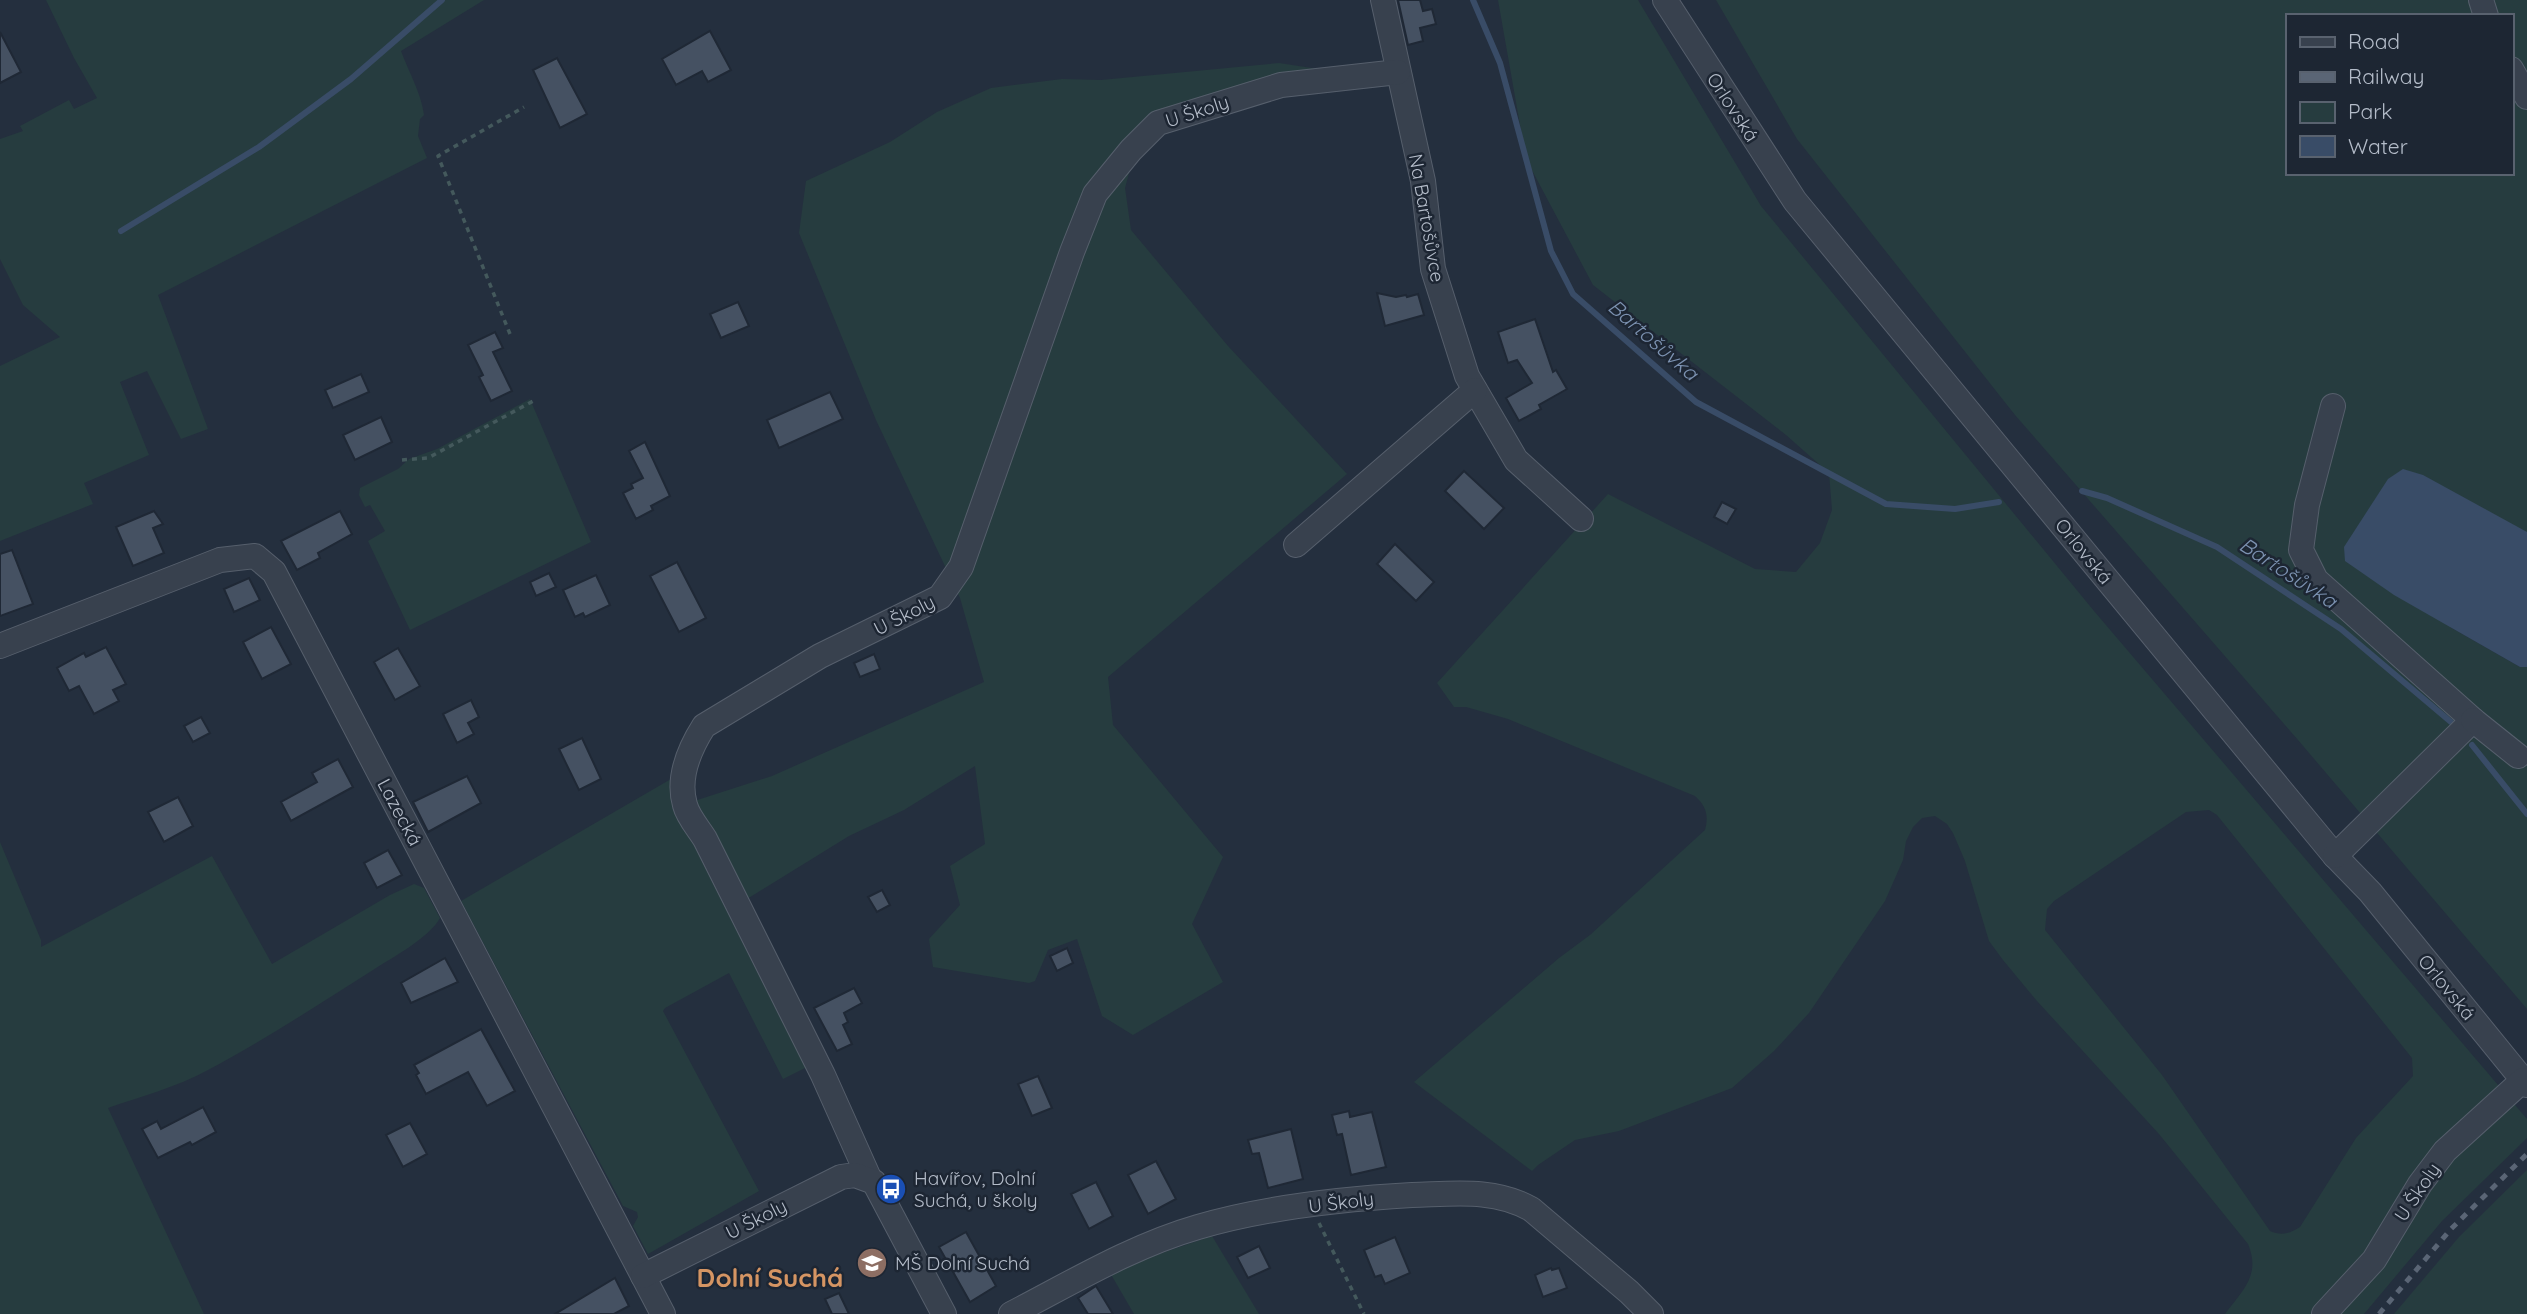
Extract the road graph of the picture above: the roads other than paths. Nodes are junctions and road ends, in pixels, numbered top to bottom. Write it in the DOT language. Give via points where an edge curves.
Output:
graph roads {
  1 [pos="1383,0"];
  2 [pos="1665,0"];
  3 [pos="1398,72"];
  4 [pos="2513,72"];
  5 [pos="2527,97"];
  6 [pos="1475,390"];
  7 [pos="2333,406"];
  8 [pos="1581,519"];
  9 [pos="1296,545"];
  10 [pos="0,646"];
  11 [pos="2473,720"];
  12 [pos="2518,756"];
  13 [pos="2335,856"];
  14 [pos="2525,1082"];
  15 [pos="870,1180"];
  16 [pos="643,1276"];
  17 [pos="1020,1312"];
  18 [pos="663,1314"];
  19 [pos="944,1314"];
  20 [pos="1651,1314"];
  21 [pos="2324,1314"];
  1 -- 3 [label="street, Na Bartošůvce"];
  2 -- 13 [label="street, Orlovská" via="1795,201"];
  3 -- 6 [label="street, Na Bartošůvce" via="1423,181 1433,269 1466,376"];
  3 -- 15 [label="street, U Školy" via="1281,85 1158,123 1095,194 961,567 940,597 821,656 704,726 693,743 684,770 685,806 823,1074"];
  4 -- 5 [label="street"];
  6 -- 8 [label="street, Na Bartošůvce" via="1516,460"];
  6 -- 9 [label="street"];
  7 -- 11 [label="street" via="2307,505 2301,550 2316,580"];
  10 -- 16 [label="street, Lazecká" via="220,560 255,556 274,572"];
  11 -- 12 [label="street"];
  11 -- 13 [label="street"];
  13 -- 14 [label="street, Orlovská" via="2370,891"];
  14 -- 21 [label="street, U Školy" via="2445,1152 2374,1259"];
  15 -- 16 [label="street, U Školy" via="841,1177"];
  15 -- 19 [label="street, U Školy"];
  16 -- 18 [label="street, Lazecká"];
  17 -- 20 [label="street, U Školy" via="1098,1268 1197,1227 1310,1205 1472,1193 1514,1199 1547,1221"];
}
